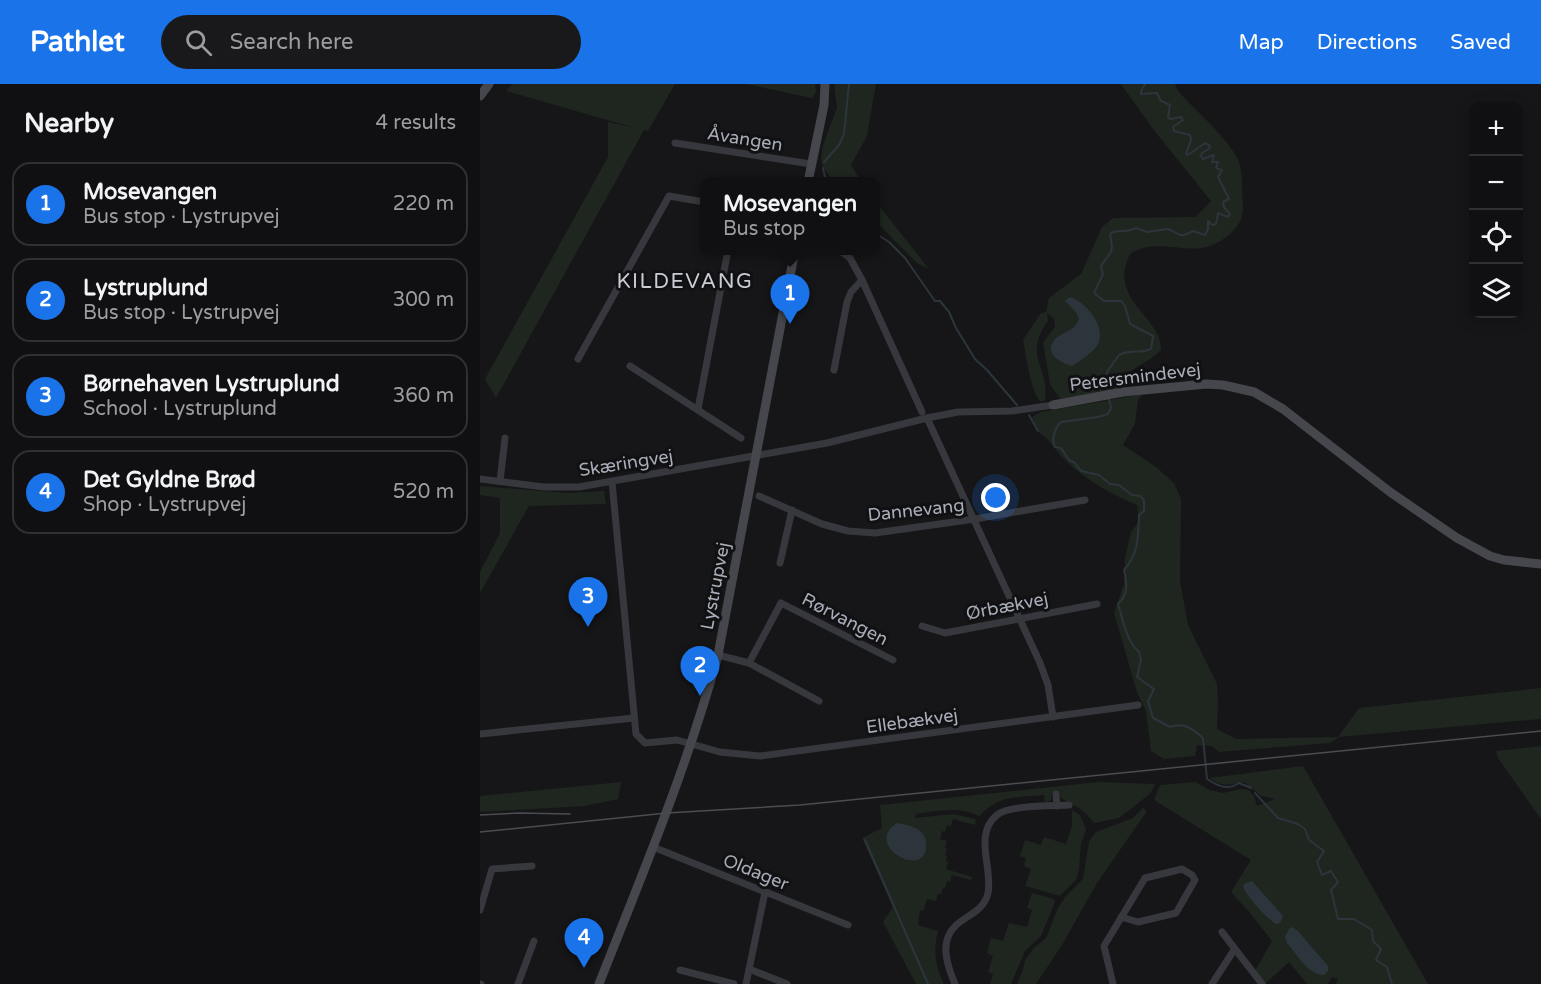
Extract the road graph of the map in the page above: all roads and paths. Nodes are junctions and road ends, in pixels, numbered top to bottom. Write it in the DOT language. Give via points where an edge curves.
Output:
graph roads {
  1 [pos="489,84"];
  2 [pos="825,84"];
  3 [pos="480,96"];
  4 [pos="675,143"];
  5 [pos="811,164"];
  6 [pos="809,177"];
  7 [pos="700,201"];
  8 [pos="727,255"];
  9 [pos="794,255"];
  10 [pos="846,255"];
  11 [pos="862,280"];
  12 [pos="578,359"];
  13 [pos="630,366"];
  14 [pos="834,370"];
  15 [pos="1053,405"];
  16 [pos="699,409"];
  17 [pos="925,415"];
  18 [pos="504,438"];
  19 [pos="741,438"];
  20 [pos="756,456"];
  21 [pos="480,479"];
  22 [pos="500,481"];
  23 [pos="612,482"];
  24 [pos="759,496"];
  25 [pos="1085,500"];
  26 [pos="792,510"];
  27 [pos="975,519"];
  28 [pos="780,563"];
  29 [pos="1541,564"];
  30 [pos="1098,604"];
  31 [pos="1019,620"];
  32 [pos="922,626"];
  33 [pos="718,655"];
  34 [pos="893,660"];
  35 [pos="749,663"];
  36 [pos="819,701"];
  37 [pos="1138,705"];
  38 [pos="1053,717"];
  39 [pos="634,718"];
  40 [pos="480,734"];
  41 [pos="692,743"];
  42 [pos="1056,794"];
  43 [pos="1069,805"];
  44 [pos="1057,806"];
  45 [pos="653,847"];
  46 [pos="532,866"];
  47 [pos="765,891"];
  48 [pos="480,910"];
  49 [pos="1121,917"];
  50 [pos="848,924"];
  51 [pos="1222,932"];
  52 [pos="534,941"];
  53 [pos="1234,950"];
  54 [pos="749,969"];
  55 [pos="680,970"];
  56 [pos="518,984"];
  57 [pos="599,984"];
  58 [pos="734,984"];
  59 [pos="746,984"];
  60 [pos="787,984"];
  61 [pos="955,984"];
  62 [pos="1113,984"];
  63 [pos="1212,984"];
  64 [pos="1262,984"];
  1 -- 3 [label="street"];
  2 -- 5 [label="street"];
  4 -- 5 [label="street, Åvangen"];
  5 -- 6 [label="street"];
  7 -- 12 [label="street" via="669,196"];
  8 -- 16 [label="street"];
  9 -- 20 [label="street, Lystrupvej"];
  10 -- 11 [label="street"];
  11 -- 14 [label="street" via="847,302"];
  11 -- 17 [label="street"];
  13 -- 16 [label="street"];
  15 -- 17 [label="street, Petersmindevej"];
  15 -- 29 [label="street, Petersmindevej" via="1123,392 1206,384 1254,393 1283,409 1457,538 1490,556"];
  16 -- 19 [label="street"];
  17 -- 20 [label="street, Petersmindevej" via="827,443"];
  17 -- 27 [label="street"];
  18 -- 22 [label="street"];
  20 -- 23 [label="street, Skæringvej"];
  20 -- 33 [label="street, Lystrupvej"];
  21 -- 22 [label="street, Skæringvej"];
  22 -- 23 [label="street, Skæringvej" via="544,487"];
  23 -- 39 [label="street"];
  24 -- 26 [label="street, Dannevang"];
  25 -- 27 [label="street, Dannevang"];
  26 -- 27 [label="street, Dannevang" via="822,524 875,533"];
  26 -- 28 [label="street"];
  27 -- 31 [label="street"];
  30 -- 31 [label="street, Ørbækvej"];
  31 -- 32 [label="street, Ørbækvej" via="945,633"];
  31 -- 38 [label="street" via="1048,685"];
  33 -- 35 [label="street"];
  33 -- 41 [label="street, Lystrupvej"];
  34 -- 35 [label="street, Rørvangen" via="781,603"];
  35 -- 36 [label="street"];
  37 -- 38 [label="street, Ellebækvej"];
  38 -- 41 [label="street, Ellebækvej" via="760,756 720,752"];
  39 -- 40 [label="street"];
  39 -- 41 [label="street, Ellebækvej" via="636,734 645,742"];
  41 -- 45 [label="street, Lystrupvej"];
  42 -- 44 [label="street"];
  43 -- 44 [label="street"];
  44 -- 61 [label="street" via="1002,811 988,825 986,898 974,914 952,930 945,949"];
  45 -- 47 [label="street, Oldager"];
  45 -- 57 [label="street, Lystrupvej"];
  46 -- 48 [label="street" via="492,869"];
  47 -- 50 [label="street, Oldager"];
  47 -- 54 [label="street"];
  49 -- 49 [label="street" via="1145,878 1182,869 1195,880 1176,913 1138,922"];
  49 -- 62 [label="street" via="1104,946"];
  51 -- 53 [label="street"];
  52 -- 56 [label="street"];
  53 -- 63 [label="street"];
  53 -- 64 [label="street"];
  54 -- 59 [label="street"];
  54 -- 60 [label="street"];
  55 -- 58 [label="street"];
}
